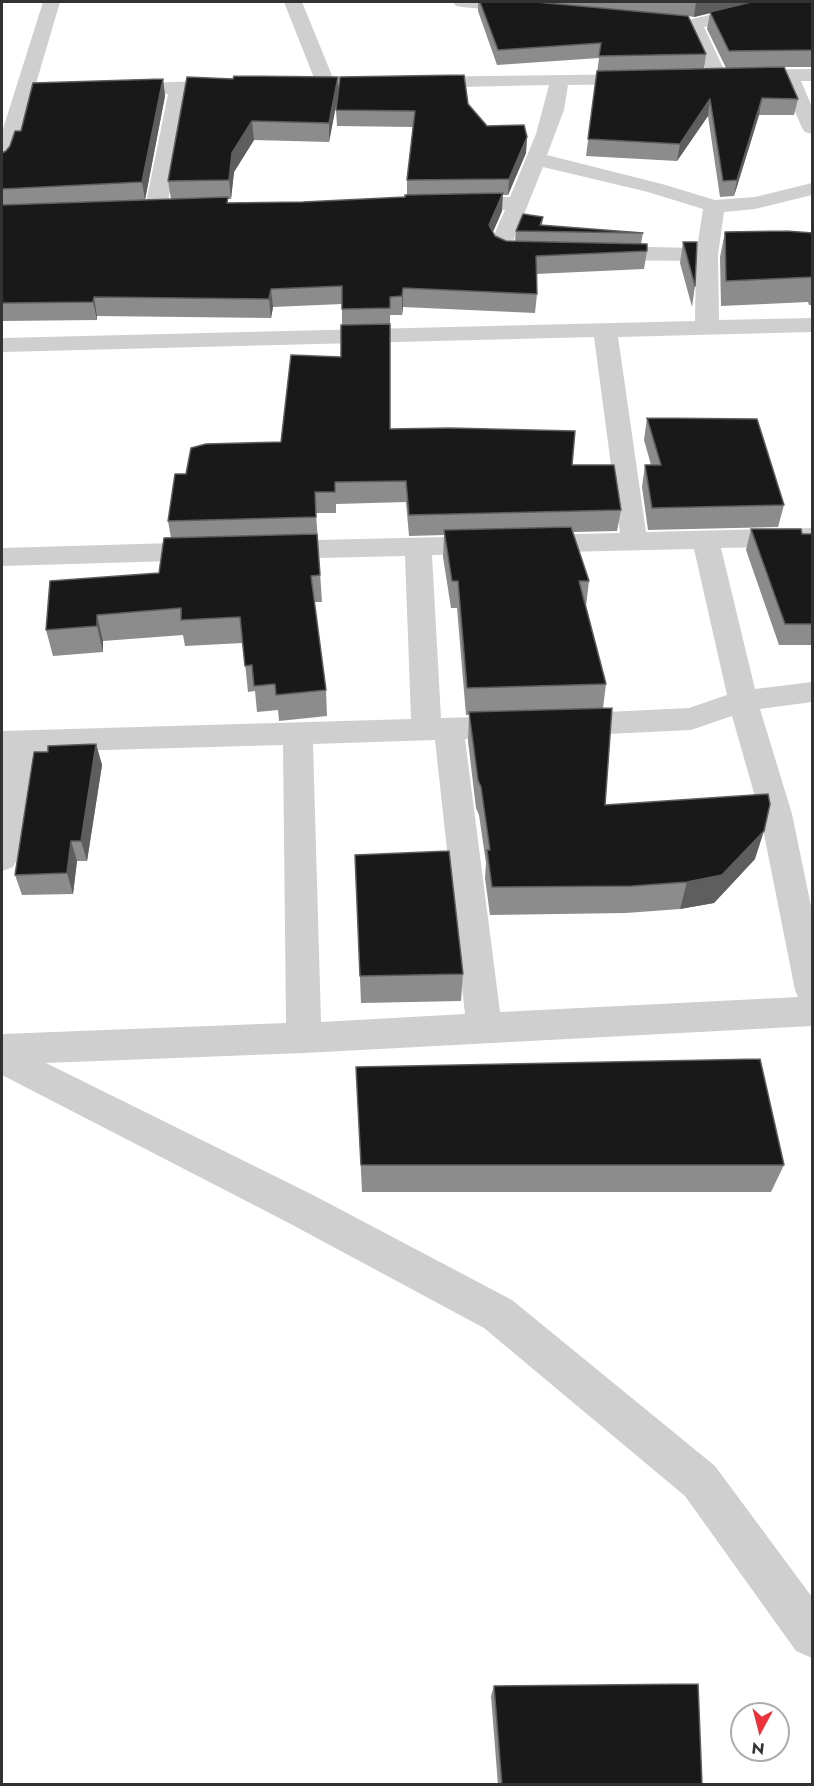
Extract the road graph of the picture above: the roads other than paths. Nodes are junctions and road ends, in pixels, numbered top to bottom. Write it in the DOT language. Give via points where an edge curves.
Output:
graph roads {
  1 [pos="51,2"];
  2 [pos="293,2"];
  3 [pos="462,2"];
  4 [pos="746,6"];
  5 [pos="813,9"];
  6 [pos="545,10"];
  7 [pos="672,22"];
  8 [pos="694,24"];
  9 [pos="813,75"];
  10 [pos="718,76"];
  11 [pos="789,76"];
  12 [pos="696,77"];
  13 [pos="662,78"];
  14 [pos="560,80"];
  15 [pos="326,84"];
  16 [pos="270,85"];
  17 [pos="247,86"];
  18 [pos="179,87"];
  19 [pos="24,93"];
  20 [pos="813,128"];
  21 [pos="5,138"];
  22 [pos="537,159"];
  23 [pos="2,163"];
  24 [pos="813,189"];
  25 [pos="518,203"];
  26 [pos="434,204"];
  27 [pos="714,206"];
  28 [pos="156,208"];
  29 [pos="177,208"];
  30 [pos="132,209"];
  31 [pos="559,253"];
  32 [pos="582,253"];
  33 [pos="707,255"];
  34 [pos="813,325"];
  35 [pos="707,328"];
  36 [pos="605,330"];
  37 [pos="2,345"];
  38 [pos="813,537"];
  39 [pos="705,538"];
  40 [pos="633,540"];
  41 [pos="418,546"];
  42 [pos="2,557"];
  43 [pos="813,692"];
  44 [pos="742,701"];
  45 [pos="437,729"];
  46 [pos="298,733"];
  47 [pos="10,742"];
  48 [pos="2,858"];
  49 [pos="813,990"];
  50 [pos="813,1011"];
  51 [pos="484,1028"];
  52 [pos="304,1038"];
  53 [pos="2,1049"];
  54 [pos="2,1058"];
  55 [pos="813,1635"];
  1 -- 19 [label="street"];
  2 -- 15 [label="street"];
  3 -- 6 [label="street"];
  4 -- 5 [label="street"];
  4 -- 8 [label="street"];
  7 -- 8 [label="street"];
  8 -- 10 [label="street"];
  9 -- 11 [label="street"];
  10 -- 11 [label="street"];
  10 -- 12 [label="street"];
  11 -- 20 [label="street"];
  13 -- 14 [label="street"];
  14 -- 15 [label="street"];
  14 -- 22 [label="street"];
  15 -- 16 [label="street"];
  17 -- 18 [label="street"];
  18 -- 19 [label="street"];
  18 -- 28 [label="street"];
  19 -- 21 [label="street"];
  21 -- 23 [label="street"];
  22 -- 25 [label="street"];
  22 -- 27 [label="street"];
  24 -- 27 [label="street"];
  25 -- 26 [label="street"];
  25 -- 31 [label="street" via="501,244 504,248 514,252"];
  27 -- 33 [label="street"];
  28 -- 29 [label="street"];
  28 -- 30 [label="street"];
  32 -- 33 [label="street"];
  33 -- 35 [label="street"];
  34 -- 35 [label="street"];
  35 -- 36 [label="street"];
  36 -- 37 [label="street"];
  36 -- 40 [label="street"];
  38 -- 39 [label="street"];
  39 -- 40 [label="street"];
  39 -- 44 [label="street"];
  40 -- 41 [label="street"];
  41 -- 42 [label="street"];
  41 -- 45 [label="street"];
  43 -- 44 [label="street"];
  44 -- 45 [label="street" via="691,719 671,721"];
  44 -- 49 [label="street" via="776,814"];
  45 -- 46 [label="street"];
  45 -- 51 [label="street"];
  46 -- 47 [label="street"];
  46 -- 52 [label="street"];
  47 -- 48 [label="street"];
  50 -- 51 [label="street"];
  51 -- 52 [label="street"];
  52 -- 53 [label="street"];
  54 -- 55 [label="street" via="498,1314 700,1481"];
}
